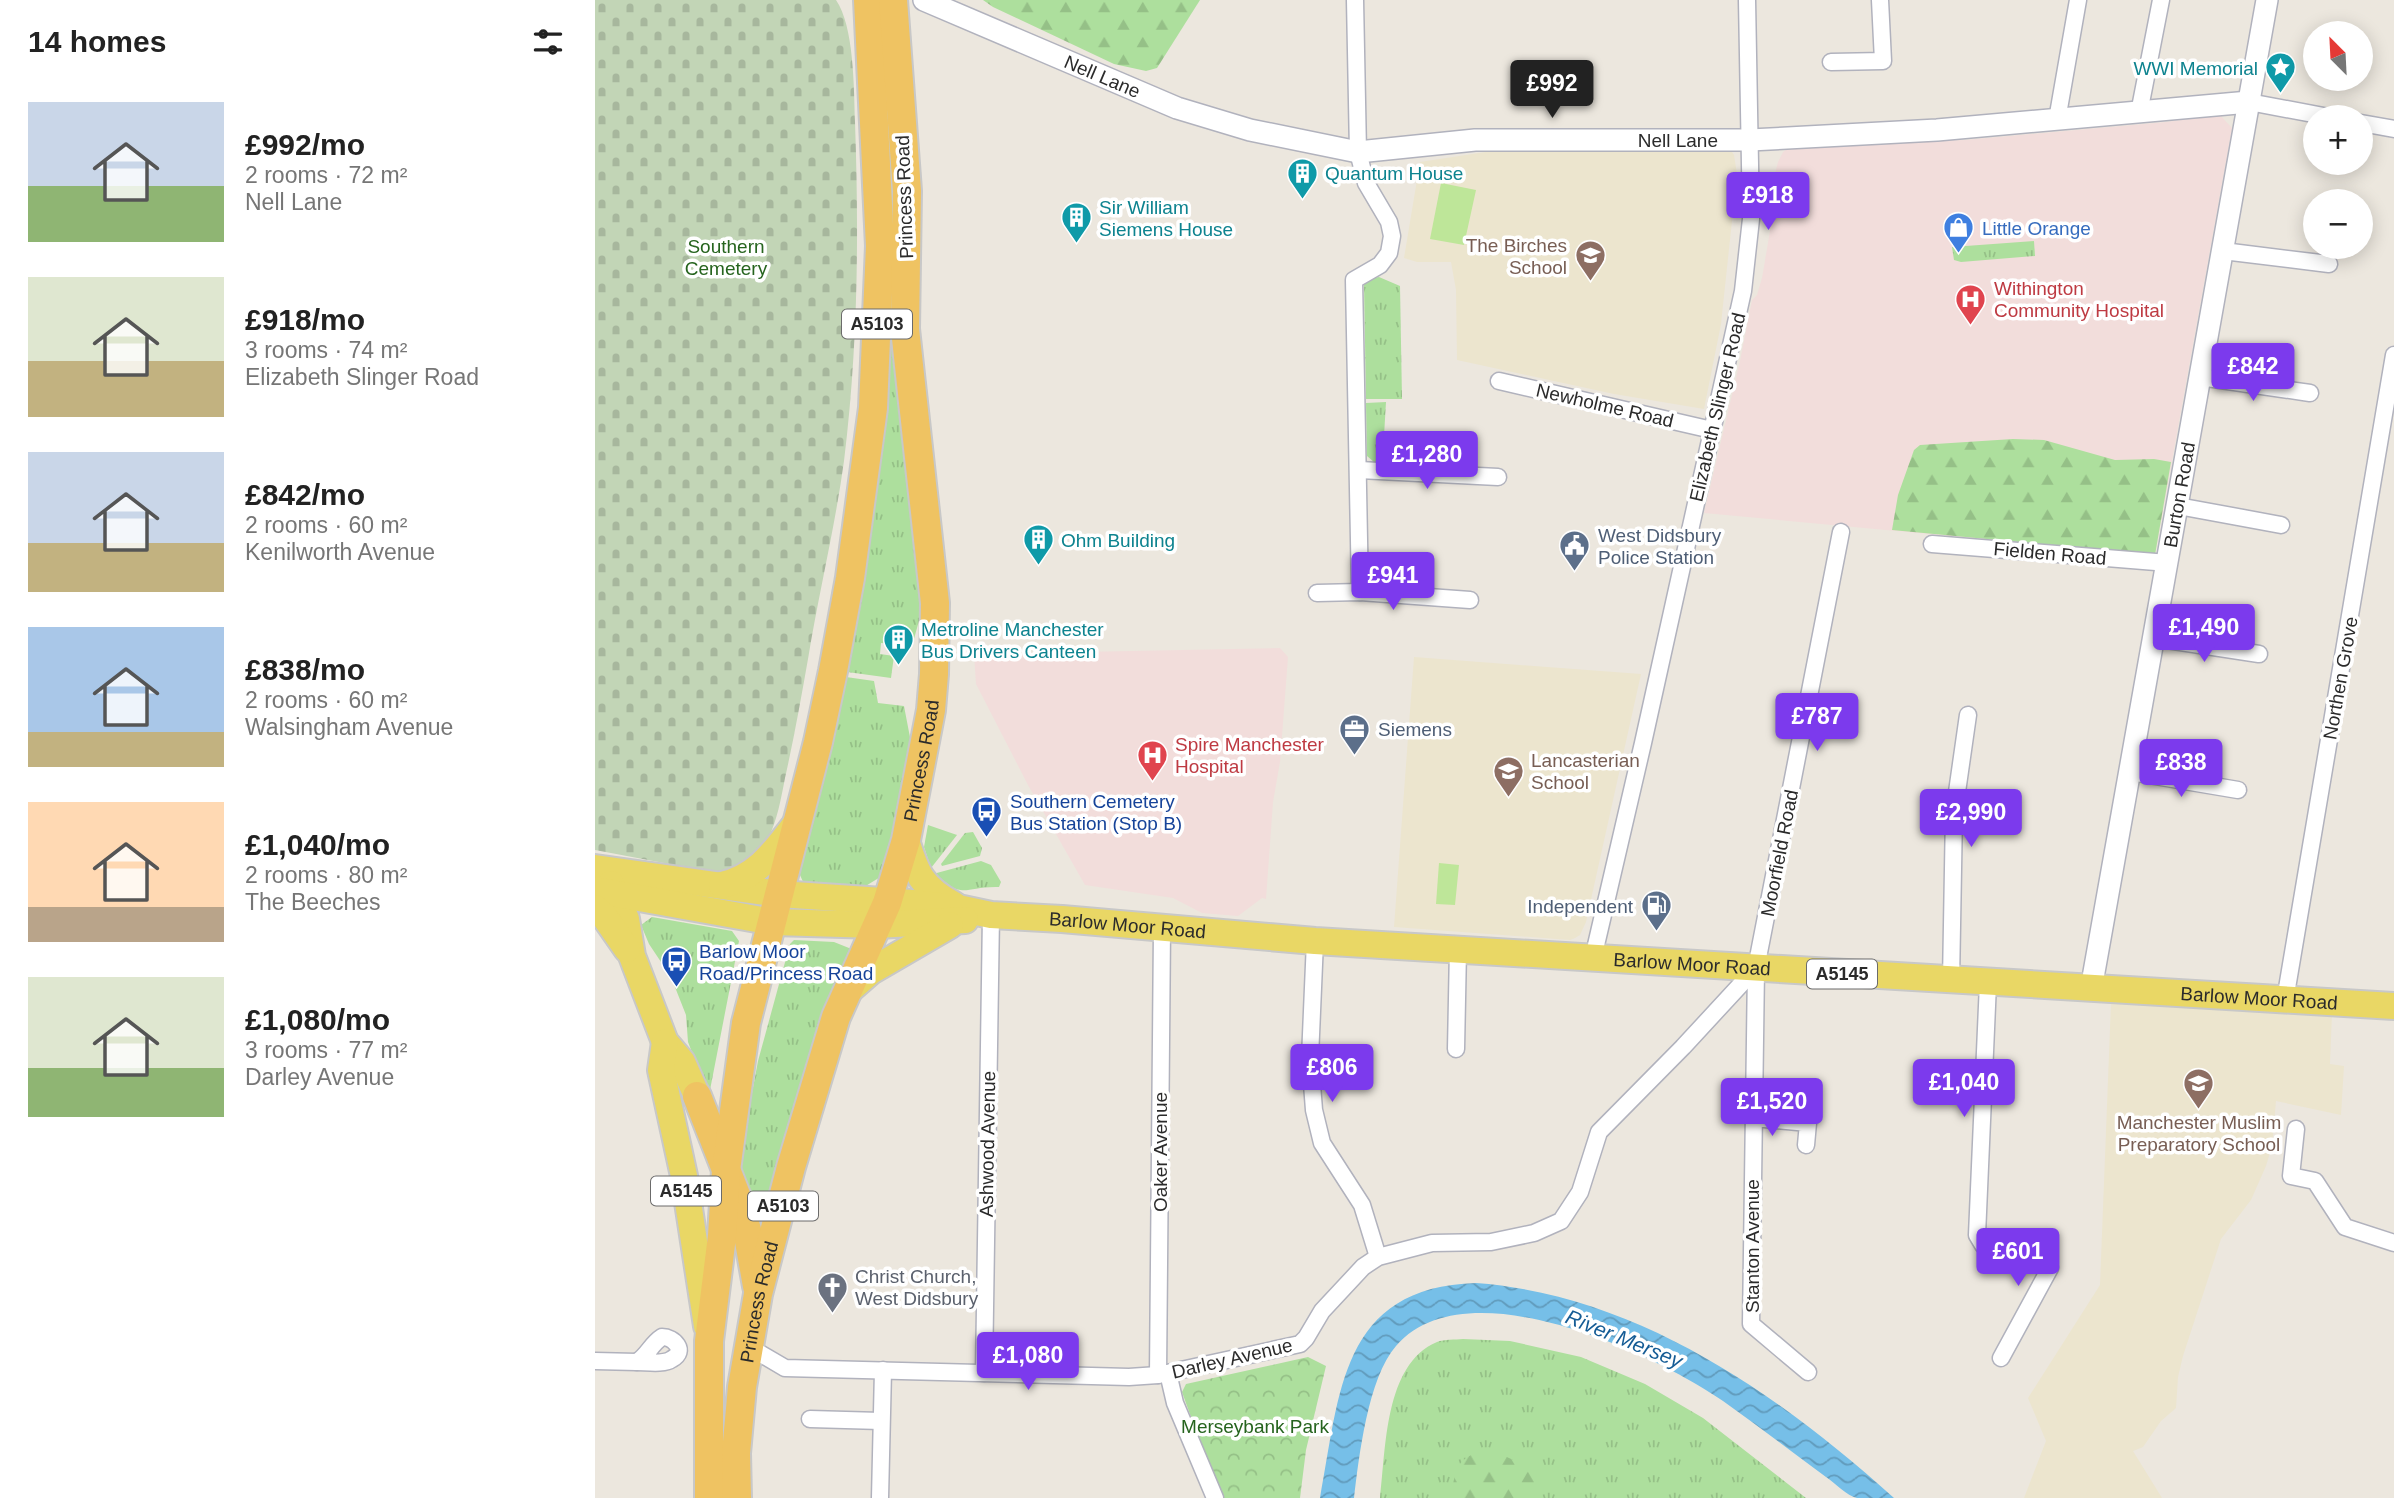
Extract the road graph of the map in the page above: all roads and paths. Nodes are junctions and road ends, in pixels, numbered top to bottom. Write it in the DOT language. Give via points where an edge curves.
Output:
graph roads {
  1 [pos="868,0"];
  2 [pos="893,0"];
  3 [pos="924,0"];
  4 [pos="1355,0"];
  5 [pos="1747,0"];
  6 [pos="1880,0"];
  7 [pos="2078,0"];
  8 [pos="2161,0"];
  9 [pos="2267,0"];
  10 [pos="1831,62"];
  11 [pos="2249,102"];
  12 [pos="2303,112"];
  13 [pos="2139,113"];
  14 [pos="2056,120"];
  15 [pos="2373,125"];
  16 [pos="2394,129"];
  17 [pos="1750,140"];
  18 [pos="1358,152"];
  19 [pos="2223,251"];
  20 [pos="2329,264"];
  21 [pos="2394,355"];
  22 [pos="2200,377"];
  23 [pos="1499,381"];
  24 [pos="2310,393"];
  25 [pos="1712,430"];
  26 [pos="1359,470"];
  27 [pos="1498,477"];
  28 [pos="2178,506"];
  29 [pos="2281,525"];
  30 [pos="1841,532"];
  31 [pos="1932,544"];
  32 [pos="2168,563"];
  33 [pos="1360,592"];
  34 [pos="1317,593"];
  35 [pos="1470,600"];
  36 [pos="2154,638"];
  37 [pos="2259,653"];
  38 [pos="1968,715"];
  39 [pos="2131,772"];
  40 [pos="2238,790"];
  41 [pos="795,825"];
  42 [pos="906,839"];
  43 [pos="703,885"];
  44 [pos="601,886"];
  45 [pos="779,894"];
  46 [pos="882,914"];
  47 [pos="956,915"];
  48 [pos="991,915"];
  49 [pos="773,922"];
  50 [pos="1162,929"];
  51 [pos="1315,941"];
  52 [pos="1458,950"];
  53 [pos="1593,958"];
  54 [pos="1756,968"];
  55 [pos="1951,981"];
  56 [pos="1988,983"];
  57 [pos="2091,989"];
  58 [pos="847,992"];
  59 [pos="2285,1000"];
  60 [pos="2394,1006"];
  61 [pos="665,1042"];
  62 [pos="1456,1049"];
  63 [pos="697,1096"];
  64 [pos="1753,1118"];
  65 [pos="2296,1129"];
  66 [pos="1806,1145"];
  67 [pos="726,1170"];
  68 [pos="2394,1243"];
  69 [pos="1378,1257"];
  70 [pos="758,1294"];
  71 [pos="709,1341"];
  72 [pos="749,1347"];
  73 [pos="2001,1358"];
  74 [pos="595,1361"];
  75 [pos="636,1362"];
  76 [pos="883,1370"];
  77 [pos="1808,1372"];
  78 [pos="985,1373"];
  79 [pos="1163,1374"];
  80 [pos="810,1419"];
  81 [pos="881,1421"];
  82 [pos="709,1498"];
  83 [pos="737,1498"];
  84 [pos="880,1498"];
  85 [pos="1215,1498"];
  1 -- 41 [label="highway, Princess Road / A5103" via="880,246 873,408 838,645"];
  2 -- 42 [label="highway, Princess Road / A5103" via="907,191 905,329 935,603 931,709"];
  3 -- 18 [label="street, Nell Lane" via="1177,108 1250,130"];
  4 -- 18 [label="street"];
  5 -- 17 [label="street, Elizabeth Slinger Road"];
  6 -- 10 [label="street" via="1883,61"];
  7 -- 14 [label="street"];
  8 -- 13 [label="street"];
  9 -- 11 [label="street, Burton Road"];
  11 -- 12 [label="street"];
  11 -- 13 [label="street, Nell Lane"];
  11 -- 19 [label="street, Burton Road"];
  13 -- 14 [label="street, Nell Lane"];
  14 -- 17 [label="street, Nell Lane"];
  15 -- 16 [label="street"];
  17 -- 18 [label="street, Nell Lane" via="1475,140"];
  17 -- 25 [label="street, Elizabeth Slinger Road" via="1751,219 1743,291"];
  18 -- 26 [label="street" via="1366,183 1392,236 1389,253 1380,265 1354,280"];
  19 -- 20 [label="street"];
  19 -- 22 [label="street, Burton Road"];
  21 -- 59 [label="street, Northen Grove"];
  22 -- 24 [label="street"];
  22 -- 28 [label="street, Burton Road"];
  23 -- 25 [label="street, Newholme Road"];
  25 -- 53 [label="street, Elizabeth Slinger Road"];
  26 -- 27 [label="street"];
  26 -- 33 [label="street"];
  28 -- 29 [label="street"];
  28 -- 32 [label="street, Burton Road"];
  30 -- 54 [label="street, Moorfield Road"];
  31 -- 32 [label="street, Fielden Road"];
  32 -- 36 [label="street, Burton Road"];
  33 -- 34 [label="street"];
  33 -- 35 [label="street"];
  36 -- 37 [label="street"];
  36 -- 39 [label="street, Burton Road"];
  38 -- 55 [label="street" via="1954,813"];
  39 -- 40 [label="street"];
  39 -- 57 [label="street, Burton Road"];
  41 -- 43 [label="main road, A5145" via="753,872 724,884"];
  41 -- 45 [label="highway, Princess Road / A5103"];
  42 -- 46 [label="highway, Princess Road / A5103"];
  42 -- 47 [label="main road" via="916,873"];
  43 -- 44 [label="main road, Barlow Moor Road / A5145"];
  43 -- 45 [label="main road, Barlow Moor Road / A5145"];
  44 -- 49 [label="main road, Barlow Moor Road / A5145"];
  44 -- 61 [label="main road, A5145" via="626,919 632,956"];
  45 -- 46 [label="main road, Barlow Moor Road / A5145"];
  45 -- 49 [label="highway, Princess Road / A5103"];
  46 -- 47 [label="main road, Barlow Moor Road / A5145"];
  46 -- 49 [label="main road, Barlow Moor Road / A5145"];
  46 -- 58 [label="highway, Princess Road / A5103"];
  47 -- 48 [label="main road, Barlow Moor Road / A5145"];
  47 -- 58 [label="main road, A5145"];
  48 -- 50 [label="main road, Barlow Moor Road / A5145"];
  48 -- 78 [label="street, Ashwood Avenue"];
  49 -- 67 [label="highway, Princess Road / A5103" via="746,1023"];
  50 -- 51 [label="main road, Barlow Moor Road / A5145"];
  50 -- 79 [label="street, Oaker Avenue"];
  51 -- 52 [label="main road, Barlow Moor Road / A5145"];
  51 -- 69 [label="street" via="1310,1058 1314,1110 1322,1143 1362,1205"];
  52 -- 53 [label="main road, Barlow Moor Road / A5145"];
  52 -- 62 [label="street"];
  53 -- 54 [label="main road, Barlow Moor Road / A5145"];
  54 -- 55 [label="main road, Barlow Moor Road / A5145"];
  54 -- 64 [label="street, Stanton Avenue"];
  54 -- 69 [label="street, Darley Avenue" via="1599,1132 1580,1192 1561,1221 1491,1242 1432,1243"];
  55 -- 56 [label="main road, Barlow Moor Road / A5145"];
  56 -- 57 [label="main road, Barlow Moor Road / A5145"];
  56 -- 73 [label="street" via="1977,1235 1983,1245 2041,1252 2050,1268"];
  57 -- 59 [label="main road, Barlow Moor Road / A5145"];
  58 -- 70 [label="highway, Princess Road / A5103" via="809,1106"];
  59 -- 60 [label="main road, Barlow Moor Road / A5145"];
  61 -- 63 [label="main road, A5145" via="682,1062"];
  61 -- 71 [label="main road, A5145" via="661,1070 684,1175"];
  63 -- 67 [label="highway, A5103"];
  64 -- 66 [label="street" via="1808,1122"];
  64 -- 77 [label="street, Stanton Avenue" via="1751,1324"];
  65 -- 68 [label="street" via="2291,1175 2315,1181 2344,1227"];
  67 -- 70 [label="highway, A5103" via="747,1230"];
  67 -- 71 [label="highway, Princess Road / A5103"];
  69 -- 79 [label="street, Darley Avenue" via="1322,1311 1300,1344"];
  70 -- 72 [label="highway, Princess Road / A5103"];
  71 -- 82 [label="highway, Princess Road / A5103"];
  72 -- 76 [label="street, Darley Avenue" via="785,1367"];
  72 -- 83 [label="highway, Princess Road / A5103" via="736,1454"];
  74 -- 75 [label="street"];
  76 -- 78 [label="street, Darley Avenue"];
  76 -- 81 [label="street"];
  78 -- 79 [label="street, Darley Avenue"];
  79 -- 85 [label="street, Oaker Avenue"];
  80 -- 81 [label="street"];
  81 -- 84 [label="street"];
}
